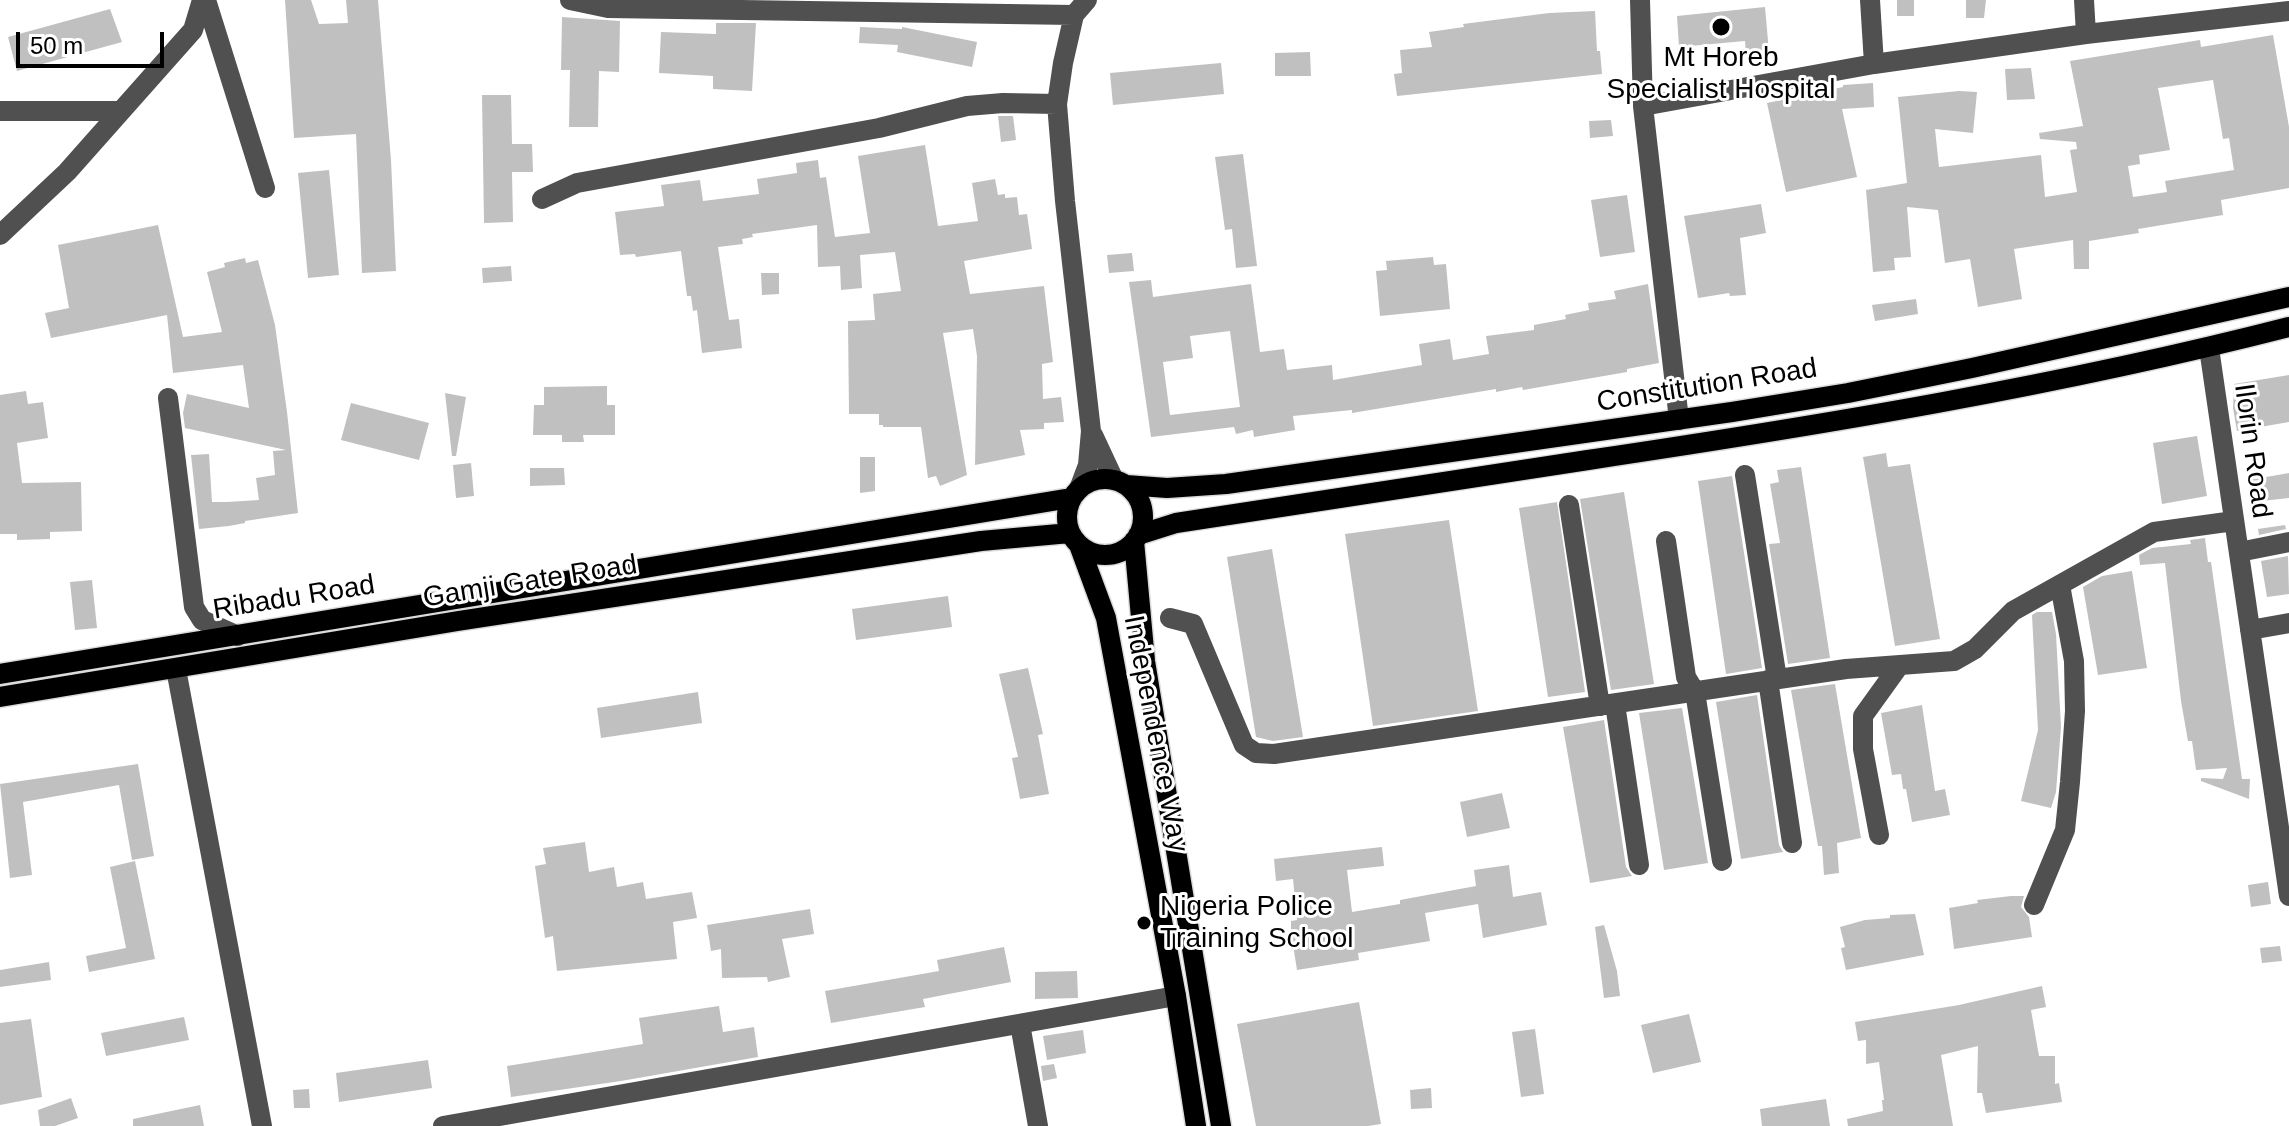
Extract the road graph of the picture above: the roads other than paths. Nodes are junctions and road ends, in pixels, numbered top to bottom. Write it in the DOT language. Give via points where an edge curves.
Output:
graph roads {
  1 [pos="204,0"];
  2 [pos="570,0"];
  3 [pos="1640,0"];
  4 [pos="1870,0"];
  5 [pos="2084,0"];
  6 [pos="1081,8"];
  7 [pos="2289,11"];
  8 [pos="2086,34"];
  9 [pos="1874,64"];
  10 [pos="1057,104"];
  11 [pos="1643,106"];
  12 [pos="0,111"];
  13 [pos="120,111"];
  14 [pos="265,188"];
  15 [pos="542,199"];
  16 [pos="0,235"];
  17 [pos="2289,297"];
  18 [pos="2289,327"];
  19 [pos="2209,348"];
  20 [pos="168,398"];
  21 [pos="1679,420"];
  22 [pos="1091,431"];
  23 [pos="1745,475"];
  24 [pos="1120,483"];
  25 [pos="1075,494"];
  26 [pos="1569,505"];
  27 [pos="2234,521"];
  28 [pos="1136,538"];
  29 [pos="1075,539"];
  30 [pos="1666,541"];
  31 [pos="2289,542"];
  32 [pos="2239,552"];
  33 [pos="2060,585"];
  34 [pos="1170,618"];
  35 [pos="2289,623"];
  36 [pos="2250,630"];
  37 [pos="238,636"];
  38 [pos="1899,666"];
  39 [pos="176,669"];
  40 [pos="0,674"];
  41 [pos="1772,679"];
  42 [pos="1695,692"];
  43 [pos="0,697"];
  44 [pos="1607,705"];
  45 [pos="2282,796"];
  46 [pos="1879,835"];
  47 [pos="1792,843"];
  48 [pos="1722,861"];
  49 [pos="1639,865"];
  50 [pos="2289,895"];
  51 [pos="2034,905"];
  52 [pos="1176,996"];
  53 [pos="1020,1024"];
  54 [pos="262,1126"];
  55 [pos="443,1126"];
  56 [pos="1038,1126"];
  57 [pos="1196,1126"];
  58 [pos="1221,1126"];
  1 -- 13 [label="street" via="193,30"];
  1 -- 14 [label="street"];
  2 -- 6 [label="street" via="608,8"];
  3 -- 11 [label="street"];
  4 -- 9 [label="street"];
  5 -- 8 [label="street"];
  6 -- 10 [label="street" via="1063,63"];
  7 -- 8 [label="street"];
  8 -- 9 [label="street"];
  9 -- 11 [label="street"];
  10 -- 15 [label="street" via="967,106 879,128 577,183"];
  10 -- 22 [label="street"];
  11 -- 21 [label="street"];
  12 -- 13 [label="street"];
  13 -- 16 [label="street" via="67,172"];
  17 -- 21 [label="main road, Constitution Road" via="1972,368"];
  18 -- 19 [label="main road, Constitution Road"];
  19 -- 27 [label="street, Ilorin Road"];
  19 -- 28 [label="main road, Constitution Road" via="1806,427 1176,523"];
  20 -- 37 [label="street" via="194,607 202,620"];
  21 -- 24 [label="main road, Constitution Road" via="1226,484 1167,488"];
  22 -- 24 [label="street"];
  22 -- 25 [label="street" via="1088,465"];
  23 -- 41 [label="street"];
  24 -- 25 [label="main road" via="1102,479"];
  24 -- 28 [label="main road" via="1134,493 1143,514"];
  25 -- 29 [label="main road" via="1067,521"];
  25 -- 37 [label="main road, Ribadu Road" via="976,515"];
  26 -- 44 [label="street"];
  27 -- 32 [label="street, Ilorin Road"];
  27 -- 33 [label="street" via="2154,532"];
  28 -- 29 [label="main road" via="1108,554 1092,552"];
  28 -- 58 [label="main road, Independence Way" via="1145,661"];
  29 -- 39 [label="main road, Gamji Gate Road" via="981,541"];
  29 -- 52 [label="main road, Independence Way" via="1106,618"];
  30 -- 42 [label="street" via="1686,677"];
  31 -- 32 [label="street"];
  32 -- 36 [label="street, Ilorin Road"];
  33 -- 38 [label="street" via="2013,611 1975,649 1954,661"];
  33 -- 51 [label="street" via="2074,661 2070,782 2065,830"];
  34 -- 44 [label="street" via="1193,624 1231,719 1244,745 1256,753"];
  35 -- 36 [label="street"];
  36 -- 45 [label="street, Ilorin Road"];
  37 -- 40 [label="main road, Ribadu Road"];
  38 -- 41 [label="street"];
  38 -- 46 [label="street" via="1863,716 1863,749"];
  39 -- 43 [label="main road, Gamji Gate Road"];
  39 -- 54 [label="street"];
  41 -- 42 [label="street"];
  41 -- 47 [label="street"];
  42 -- 44 [label="street"];
  42 -- 48 [label="street"];
  44 -- 49 [label="street"];
  45 -- 50 [label="street, Ilorin Road"];
  52 -- 53 [label="street"];
  52 -- 57 [label="main road, Independence Way"];
  53 -- 55 [label="street"];
  53 -- 56 [label="street"];
}
